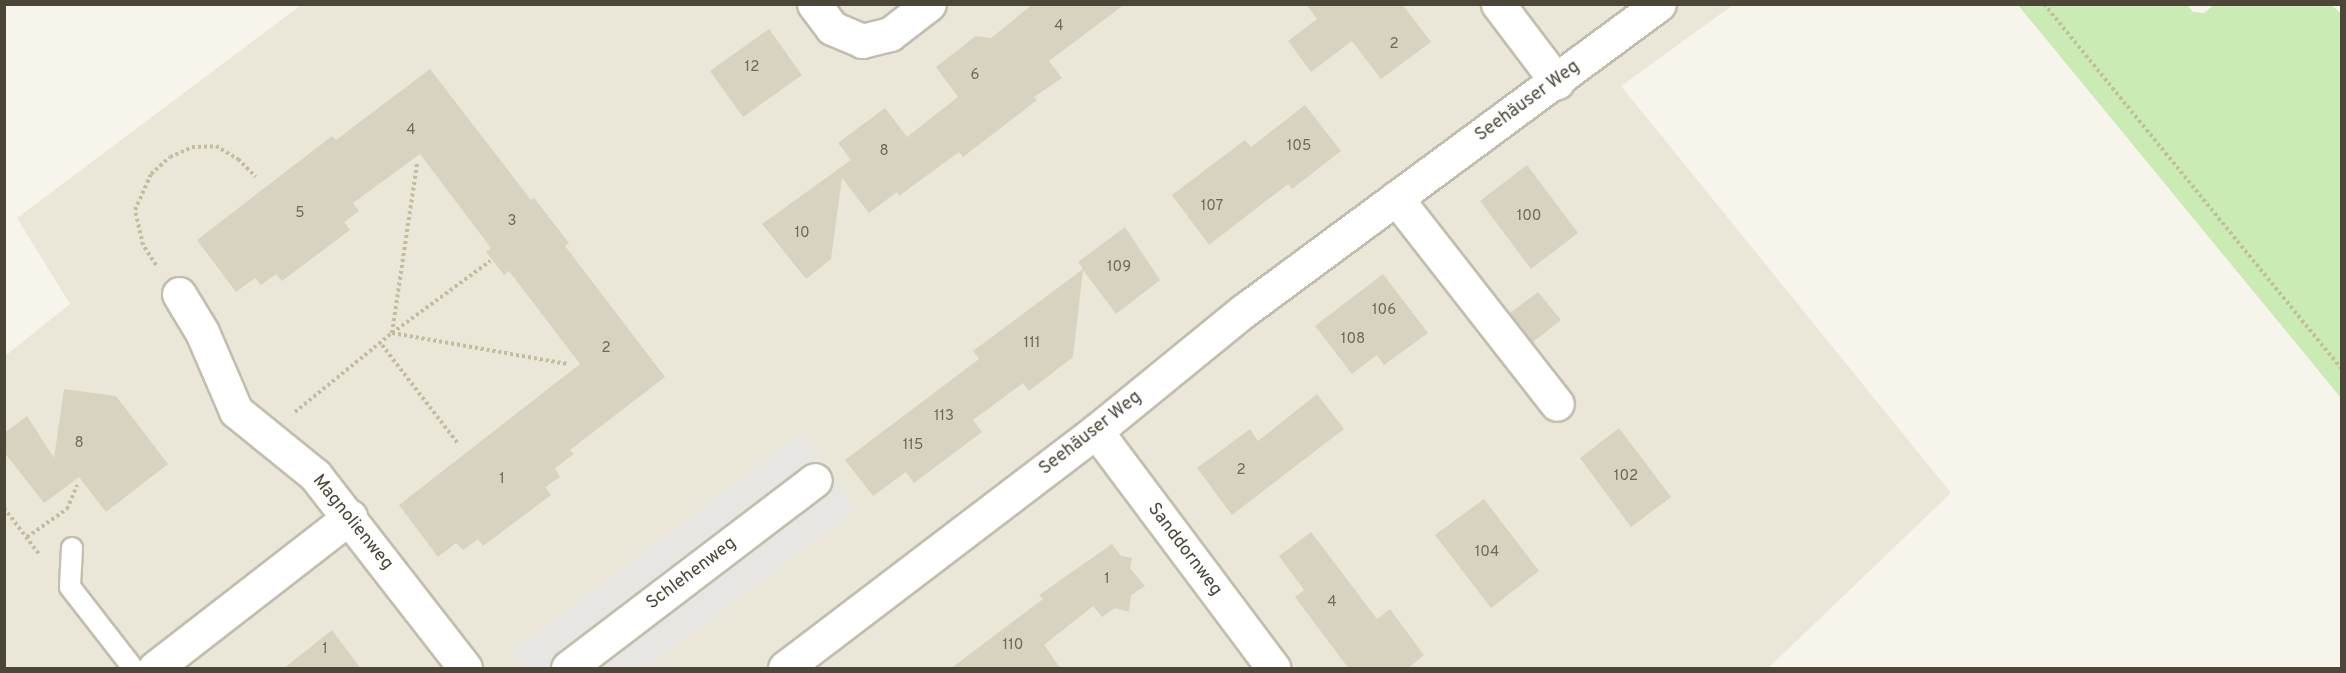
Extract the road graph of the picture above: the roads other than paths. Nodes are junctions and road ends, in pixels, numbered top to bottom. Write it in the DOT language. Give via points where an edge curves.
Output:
graph roads {
  1 [pos="814,4"];
  2 [pos="928,4"];
  3 [pos="1498,4"];
  4 [pos="1659,4"];
  5 [pos="1557,82"];
  6 [pos="1396,198"];
  7 [pos="179,294"];
  8 [pos="1557,404"];
  9 [pos="1096,431"];
  10 [pos="815,480"];
  11 [pos="350,517"];
  12 [pos="72,548"];
  13 [pos="133,669"];
  14 [pos="155,669"];
  15 [pos="465,669"];
  16 [pos="568,669"];
  17 [pos="784,669"];
  18 [pos="1273,669"];
  1 -- 2 [label="street" via="832,28 862,41 890,34"];
  3 -- 5 [label="street"];
  4 -- 5 [label="street, Seehäuser Weg"];
  5 -- 6 [label="street, Seehäuser Weg"];
  6 -- 8 [label="street"];
  6 -- 9 [label="street, Seehäuser Weg" via="1242,312"];
  7 -- 11 [label="street, Magnolienweg" via="202,332 236,411 315,476"];
  9 -- 17 [label="street, Seehäuser Weg"];
  9 -- 18 [label="street, Sanddornweg"];
  10 -- 16 [label="street, Schlehenweg"];
  11 -- 14 [label="street"];
  11 -- 15 [label="street, Magnolienweg"];
  12 -- 13 [label="lane" via="70,587"];
}
